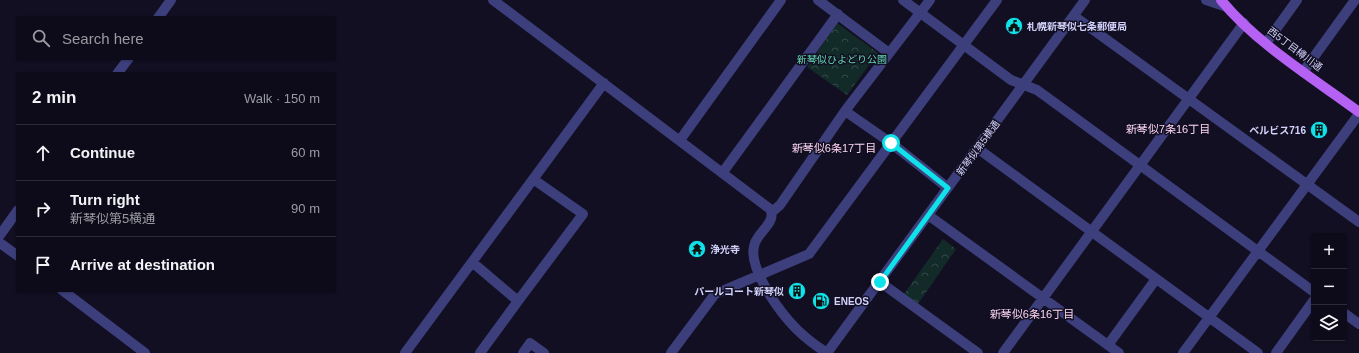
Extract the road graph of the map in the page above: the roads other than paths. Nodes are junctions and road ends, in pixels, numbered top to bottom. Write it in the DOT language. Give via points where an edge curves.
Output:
graph roads {
  1 [pos="171,0"];
  2 [pos="493,0"];
  3 [pos="782,0"];
  4 [pos="818,0"];
  5 [pos="903,0"];
  6 [pos="930,0"];
  7 [pos="997,0"];
  8 [pos="1086,0"];
  9 [pos="1206,0"];
  10 [pos="1297,0"];
  11 [pos="1355,0"];
  12 [pos="1224,3"];
  13 [pos="921,13"];
  14 [pos="838,14"];
  15 [pos="159,16"];
  16 [pos="1074,16"];
  17 [pos="1244,23"];
  18 [pos="1266,43"];
  19 [pos="964,45"];
  20 [pos="889,52"];
  21 [pos="128,60"];
  22 [pos="118,72"];
  23 [pos="1303,72"];
  24 [pos="604,83"];
  25 [pos="1024,85"];
  26 [pos="1189,98"];
  27 [pos="846,111"];
  28 [pos="1359,113"];
  29 [pos="680,140"];
  30 [pos="891,143"];
  31 [pos="978,148"];
  32 [pos="1139,165"];
  33 [pos="723,172"];
  34 [pos="533,179"];
  35 [pos="1308,184"];
  36 [pos="948,188"];
  37 [pos="772,212"];
  38 [pos="16,213"];
  39 [pos="928,215"];
  40 [pos="1359,222"];
  41 [pos="1092,232"];
  42 [pos="0,235"];
  43 [pos="0,243"];
  44 [pos="1258,251"];
  45 [pos="16,255"];
  46 [pos="472,262"];
  47 [pos="759,274"];
  48 [pos="1156,279"];
  49 [pos="880,282"];
  50 [pos="1311,290"];
  51 [pos="65,292"];
  52 [pos="1043,298"];
  53 [pos="518,301"];
  54 [pos="1311,304"];
  55 [pos="1347,315"];
  56 [pos="1210,317"];
  57 [pos="1359,324"];
  58 [pos="1108,345"];
  59 [pos="145,353"];
  60 [pos="405,353"];
  61 [pos="480,353"];
  62 [pos="523,353"];
  63 [pos="544,353"];
  64 [pos="671,353"];
  65 [pos="827,353"];
  66 [pos="978,353"];
  67 [pos="1003,353"];
  68 [pos="1119,353"];
  69 [pos="1183,353"];
  70 [pos="1258,353"];
  71 [pos="1276,353"];
  1 -- 15 [label="street"];
  2 -- 24 [label="street"];
  3 -- 29 [label="street"];
  4 -- 14 [label="street"];
  5 -- 13 [label="street"];
  6 -- 13 [label="street"];
  7 -- 19 [label="street"];
  8 -- 16 [label="street, 新琴似第5横通"];
  9 -- 12 [label="street"];
  10 -- 18 [label="street"];
  11 -- 23 [label="street"];
  12 -- 17 [label="main road, 西5丁目樽川通"];
  13 -- 19 [label="street"];
  13 -- 20 [label="street"];
  14 -- 20 [label="street"];
  14 -- 33 [label="street"];
  16 -- 25 [label="street, 新琴似第5横通"];
  16 -- 26 [label="street"];
  17 -- 18 [label="main road, 西5丁目樽川通"];
  17 -- 26 [label="street"];
  18 -- 23 [label="main road, 西5丁目樽川通"];
  19 -- 25 [label="street" via="1011,80"];
  19 -- 30 [label="street"];
  20 -- 27 [label="street"];
  21 -- 22 [label="street"];
  23 -- 28 [label="main road, 西5丁目樽川通"];
  24 -- 29 [label="street"];
  24 -- 34 [label="street"];
  25 -- 31 [label="street, 新琴似第5横通"];
  25 -- 32 [label="street" via="1036,90"];
  26 -- 32 [label="street"];
  26 -- 35 [label="street"];
  27 -- 30 [label="street"];
  27 -- 37 [label="street" via="780,205"];
  28 -- 35 [label="street"];
  29 -- 33 [label="street"];
  30 -- 36 [label="street"];
  30 -- 47 [label="street" via="809,254"];
  31 -- 36 [label="street, 新琴似第5横通"];
  31 -- 41 [label="street"];
  32 -- 41 [label="street"];
  32 -- 44 [label="street"];
  33 -- 37 [label="street" via="768,206"];
  34 -- 46 [label="street"];
  34 -- 53 [label="street" via="583,214"];
  35 -- 40 [label="street"];
  35 -- 44 [label="street"];
  36 -- 39 [label="street, 新琴似第5横通"];
  37 -- 47 [label="street" via="771,220 753,247 753,257"];
  38 -- 42 [label="street"];
  39 -- 49 [label="street, 新琴似第5横通"];
  39 -- 52 [label="street"];
  41 -- 48 [label="street"];
  41 -- 52 [label="street"];
  43 -- 45 [label="street"];
  44 -- 50 [label="street"];
  44 -- 56 [label="street"];
  46 -- 53 [label="street"];
  46 -- 60 [label="street"];
  47 -- 64 [label="street" via="715,294"];
  47 -- 65 [label="street" via="777,306 790,322"];
  48 -- 56 [label="street"];
  48 -- 58 [label="street"];
  49 -- 65 [label="street, 新琴似第5横通"];
  49 -- 66 [label="street"];
  51 -- 59 [label="street"];
  52 -- 58 [label="street"];
  52 -- 67 [label="street"];
  53 -- 61 [label="street"];
  54 -- 71 [label="street"];
  55 -- 57 [label="street"];
  56 -- 69 [label="street"];
  56 -- 70 [label="street"];
  58 -- 68 [label="street"];
  62 -- 63 [label="street" via="530,343"];
}
